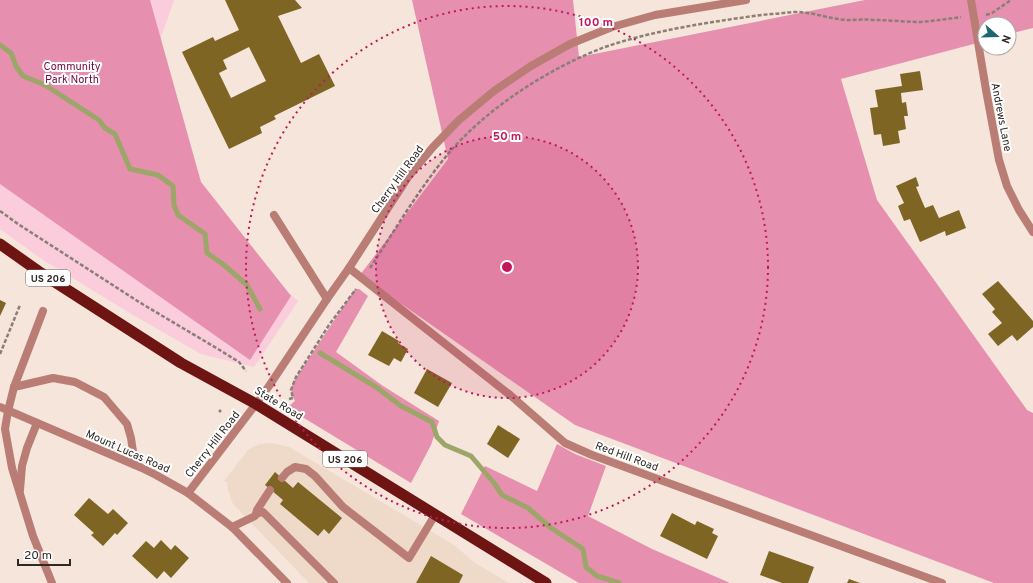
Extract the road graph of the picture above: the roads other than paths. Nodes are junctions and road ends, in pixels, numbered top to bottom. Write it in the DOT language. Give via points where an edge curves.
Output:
graph roads {
  1 [pos="746,0"];
  2 [pos="971,0"];
  3 [pos="274,215"];
  4 [pos="1033,232"];
  5 [pos="0,244"];
  6 [pos="349,268"];
  7 [pos="327,299"];
  8 [pos="43,311"];
  9 [pos="14,387"];
  10 [pos="256,404"];
  11 [pos="4,409"];
  12 [pos="37,423"];
  13 [pos="135,465"];
  14 [pos="282,478"];
  15 [pos="270,490"];
  16 [pos="20,493"];
  17 [pos="188,493"];
  18 [pos="256,514"];
  19 [pos="435,515"];
  20 [pos="232,527"];
  21 [pos="52,583"];
  22 [pos="287,583"];
  23 [pos="334,583"];
  24 [pos="546,583"];
  25 [pos="942,583"];
  1 -- 6 [label="street, Cherry Hill Road" via="655,15 612,28 570,44 531,66 488,96 459,120 433,147 408,177"];
  2 -- 4 [label="street, Andrews Lane" via="999,160 1018,210"];
  3 -- 7 [label="street"];
  5 -- 10 [label="highway, State Road / US 206" via="181,363"];
  6 -- 7 [label="street, Cherry Hill Road"];
  6 -- 25 [label="street, Red Hill Road" via="510,395 565,443"];
  7 -- 10 [label="street, Cherry Hill Road"];
  8 -- 9 [label="street"];
  9 -- 11 [label="street"];
  9 -- 13 [label="street" via="53,378 75,382 104,397 127,424"];
  10 -- 17 [label="street, Cherry Hill Road"];
  10 -- 19 [label="highway, State Road / US 206"];
  11 -- 12 [label="street, Mount Lucas Road"];
  11 -- 16 [label="street" via="7,444"];
  12 -- 13 [label="street, Mount Lucas Road"];
  12 -- 16 [label="street" via="22,466"];
  13 -- 17 [label="street, Mount Lucas Road"];
  14 -- 19 [label="street" via="295,467 306,468 343,507 409,558"];
  15 -- 18 [label="street"];
  16 -- 21 [label="street" via="33,536"];
  17 -- 20 [label="street, Mount Lucas Road"];
  18 -- 20 [label="street"];
  18 -- 23 [label="street" via="262,512"];
  19 -- 24 [label="highway, State Road / US 206"];
  20 -- 22 [label="street, Mount Lucas Road"];
}
